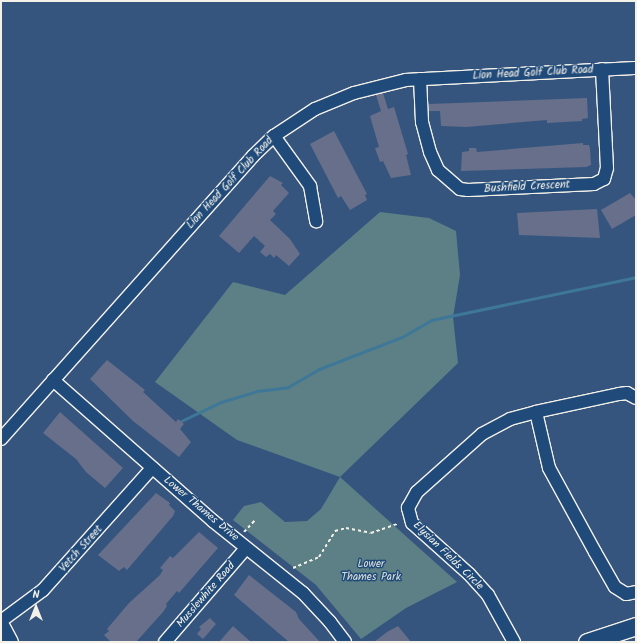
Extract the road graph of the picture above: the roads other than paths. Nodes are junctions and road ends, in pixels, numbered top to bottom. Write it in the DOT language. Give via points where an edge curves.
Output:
graph roads {
  1 [pos="636,68"];
  2 [pos="602,69"];
  3 [pos="420,79"];
  4 [pos="274,136"];
  5 [pos="316,221"];
  6 [pos="53,380"];
  7 [pos="636,398"];
  8 [pos="536,412"];
  9 [pos="1,439"];
  10 [pos="152,468"];
  11 [pos="246,548"];
  12 [pos="636,592"];
  13 [pos="1,621"];
  14 [pos="636,626"];
  15 [pos="1,627"];
  16 [pos="167,641"];
  17 [pos="9,642"];
  18 [pos="345,642"];
  19 [pos="514,642"];
  20 [pos="587,642"];
  1 -- 2 [label="street, Lion Head Golf Club Road"];
  2 -- 3 [label="street, Lion Head Golf Club Road"];
  2 -- 3 [label="street, Bushfield Crescent" via="607,174 600,182 586,184 460,189 438,170 430,152 422,122"];
  3 -- 4 [label="street, Lion Head Golf Club Road" via="383,84 348,95 315,109"];
  4 -- 5 [label="street" via="310,186"];
  4 -- 6 [label="street, Lion Head Golf Club Road" via="225,186"];
  6 -- 9 [label="street, Lion Head Golf Club Road"];
  6 -- 10 [label="street, Lower Thames Drive"];
  7 -- 8 [label="street, Elysian Fields Circle" via="627,393 619,394"];
  8 -- 12 [label="street" via="549,468 595,552 615,587 626,594"];
  8 -- 19 [label="street, Elysian Fields Circle" via="510,419 482,434 417,492 408,508 412,523 469,574 488,595"];
  10 -- 11 [label="street, Lower Thames Drive"];
  10 -- 13 [label="street, Vetch Street" via="43,590"];
  11 -- 16 [label="street, Musslewhite Road"];
  11 -- 18 [label="street, Lower Thames Drive" via="303,593"];
  14 -- 20 [label="street"];
  15 -- 17 [label="street"];
}
